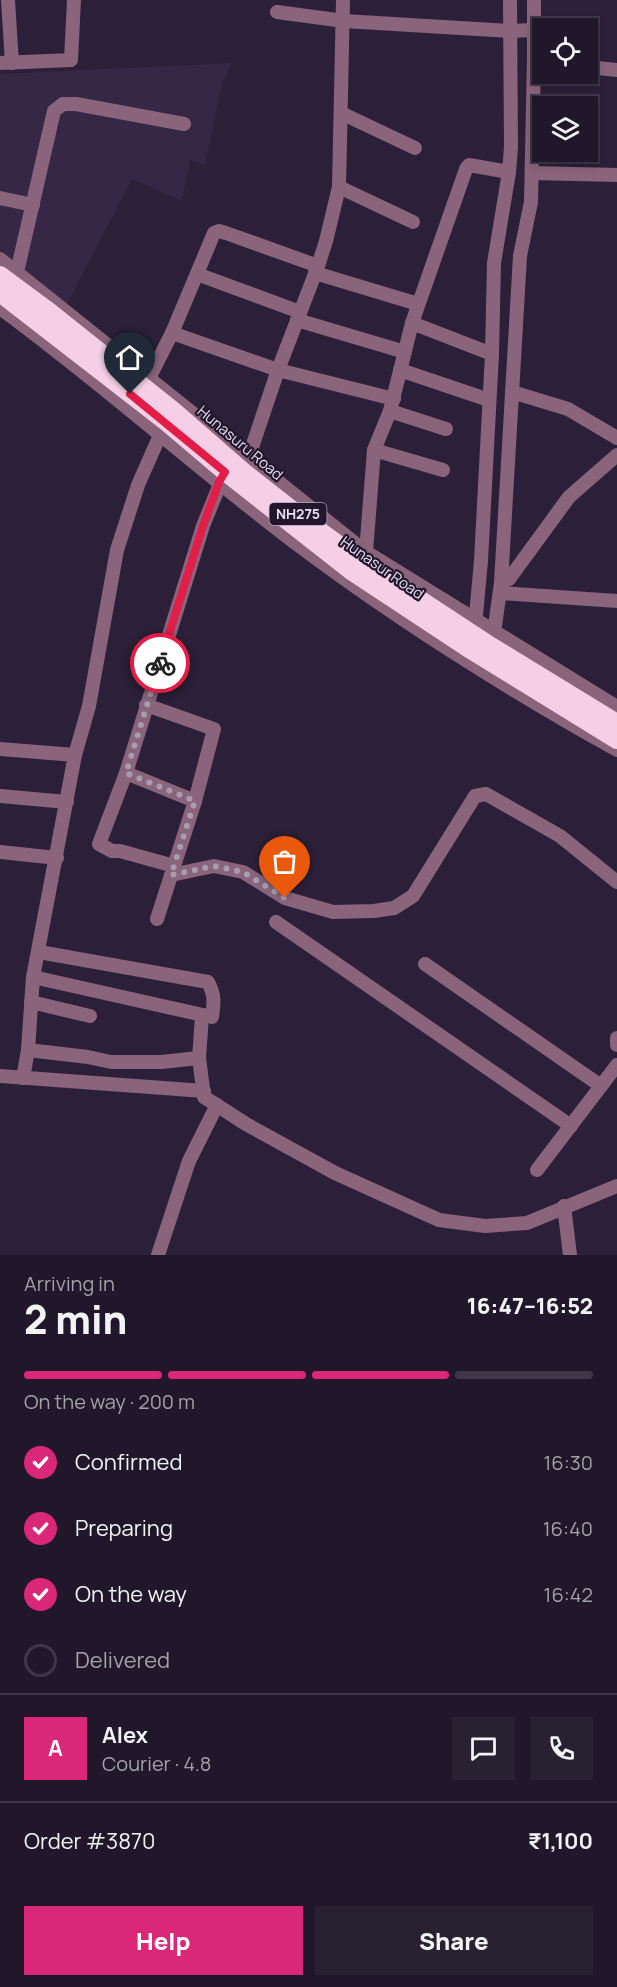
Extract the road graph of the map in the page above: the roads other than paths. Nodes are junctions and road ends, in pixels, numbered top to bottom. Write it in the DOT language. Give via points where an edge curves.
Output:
graph roads {
  1 [pos="8,0"];
  2 [pos="74,0"];
  3 [pos="344,0"];
  4 [pos="510,0"];
  5 [pos="534,0"];
  6 [pos="277,12"];
  7 [pos="536,18"];
  8 [pos="344,21"];
  9 [pos="510,31"];
  10 [pos="532,33"];
  11 [pos="6,63"];
  12 [pos="598,68"];
  13 [pos="617,70"];
  14 [pos="535,84"];
  15 [pos="341,114"];
  16 [pos="184,124"];
  17 [pos="415,148"];
  18 [pos="509,172"];
  19 [pos="531,172"];
  20 [pos="617,175"];
  21 [pos="339,187"];
  22 [pos="0,198"];
  23 [pos="33,205"];
  24 [pos="413,222"];
  25 [pos="0,259"];
  26 [pos="317,270"];
  27 [pos="197,274"];
  28 [pos="7,281"];
  29 [pos="418,304"];
  30 [pos="0,308"];
  31 [pos="298,316"];
  32 [pos="412,323"];
  33 [pos="172,333"];
  34 [pos="405,352"];
  35 [pos="492,354"];
  36 [pos="278,370"];
  37 [pos="400,370"];
  38 [pos="147,383"];
  39 [pos="512,392"];
  40 [pos="489,400"];
  41 [pos="392,405"];
  42 [pos="163,428"];
  43 [pos="446,429"];
  44 [pos="617,438"];
  45 [pos="374,450"];
  46 [pos="617,455"];
  47 [pos="234,469"];
  48 [pos="443,470"];
  49 [pos="363,556"];
  50 [pos="500,588"];
  51 [pos="617,600"];
  52 [pos="480,639"];
  53 [pos="146,705"];
  54 [pos="617,707"];
  55 [pos="617,723"];
  56 [pos="617,740"];
  57 [pos="0,749"];
  58 [pos="617,750"];
  59 [pos="75,755"];
  60 [pos="126,773"];
  61 [pos="0,796"];
  62 [pos="195,801"];
  63 [pos="67,802"];
  64 [pos="0,852"];
  65 [pos="57,858"];
  66 [pos="173,871"];
  67 [pos="617,882"];
  68 [pos="157,919"];
  69 [pos="276,922"];
  70 [pos="39,952"];
  71 [pos="424,964"];
  72 [pos="33,977"];
  73 [pos="31,1002"];
  74 [pos="90,1016"];
  75 [pos="202,1016"];
  76 [pos="617,1038"];
  77 [pos="617,1045"];
  78 [pos="28,1050"];
  79 [pos="199,1058"];
  80 [pos="617,1065"];
  81 [pos="0,1076"];
  82 [pos="23,1078"];
  83 [pos="601,1086"];
  84 [pos="204,1090"];
  85 [pos="217,1105"];
  86 [pos="571,1126"];
  87 [pos="537,1170"];
  88 [pos="617,1186"];
  89 [pos="564,1206"];
  90 [pos="158,1255"];
  91 [pos="570,1255"];
  1 -- 11 [label="street"];
  2 -- 11 [label="street" via="71,60"];
  3 -- 8 [label="street"];
  4 -- 9 [label="street"];
  5 -- 7 [label="street"];
  6 -- 8 [label="street"];
  8 -- 9 [label="street"];
  8 -- 15 [label="street"];
  9 -- 10 [label="street"];
  9 -- 18 [label="street"];
  12 -- 13 [label="street"];
  14 -- 19 [label="street"];
  15 -- 17 [label="street"];
  15 -- 21 [label="street"];
  16 -- 23 [label="street" via="63,104 54,111"];
  18 -- 29 [label="street" via="469,165 466,169"];
  18 -- 35 [label="street" via="494,263"];
  19 -- 20 [label="street"];
  19 -- 39 [label="street" via="531,202 520,256"];
  21 -- 24 [label="street"];
  21 -- 26 [label="street"];
  22 -- 23 [label="street"];
  23 -- 28 [label="street"];
  25 -- 28 [label="street"];
  26 -- 27 [label="street" via="219,231 214,233"];
  26 -- 29 [label="street"];
  26 -- 31 [label="street"];
  27 -- 31 [label="street"];
  27 -- 33 [label="street"];
  28 -- 38 [label="highway, Hunasuru Road / NH275"];
  28 -- 42 [label="highway, Hunasur Road / NH275"];
  29 -- 32 [label="street"];
  30 -- 42 [label="street"];
  31 -- 34 [label="street"];
  31 -- 36 [label="street"];
  32 -- 34 [label="street"];
  32 -- 35 [label="street"];
  33 -- 36 [label="street"];
  33 -- 38 [label="street"];
  34 -- 37 [label="street"];
  35 -- 40 [label="street"];
  36 -- 41 [label="street"];
  36 -- 47 [label="street"];
  37 -- 40 [label="street"];
  37 -- 41 [label="street"];
  38 -- 47 [label="highway, Hunasuru Road / NH275"];
  39 -- 44 [label="street" via="568,409"];
  39 -- 50 [label="street"];
  40 -- 52 [label="street"];
  41 -- 43 [label="street"];
  41 -- 45 [label="street"];
  42 -- 47 [label="highway, Hunasur Road / NH275"];
  42 -- 59 [label="street" via="138,485 117,550 89,706"];
  45 -- 48 [label="street"];
  45 -- 49 [label="street"];
  46 -- 50 [label="street" via="569,497"];
  47 -- 49 [label="highway, Hunasuru Road / NH275"];
  47 -- 52 [label="highway, Hunasur Road / NH275" via="351,571"];
  47 -- 53 [label="street" via="203,526"];
  47 -- 58 [label="street" via="294,542 395,615"];
  49 -- 52 [label="highway, Hunasuru Road / NH275"];
  50 -- 51 [label="street"];
  50 -- 52 [label="street"];
  52 -- 54 [label="street"];
  52 -- 55 [label="highway, Hunasuru Road / NH275"];
  52 -- 56 [label="highway, Hunasur Road / NH275"];
  53 -- 60 [label="street"];
  53 -- 62 [label="street" via="214,729"];
  57 -- 59 [label="street"];
  59 -- 63 [label="street"];
  60 -- 62 [label="street"];
  60 -- 66 [label="street" via="99,843"];
  61 -- 63 [label="street"];
  62 -- 66 [label="street"];
  63 -- 65 [label="street"];
  64 -- 65 [label="street"];
  65 -- 70 [label="street"];
  66 -- 67 [label="street" via="214,866 243,872 285,898 333,912 394,908 413,896 475,796 486,794 560,836"];
  66 -- 68 [label="street"];
  69 -- 86 [label="street"];
  70 -- 72 [label="street"];
  70 -- 75 [label="street" via="207,982 213,992 212,1017"];
  71 -- 83 [label="street"];
  72 -- 73 [label="street"];
  72 -- 75 [label="street"];
  73 -- 74 [label="street"];
  73 -- 78 [label="street"];
  75 -- 79 [label="street"];
  76 -- 77 [label="street"];
  78 -- 79 [label="street" via="111,1062"];
  78 -- 82 [label="street"];
  79 -- 84 [label="street"];
  80 -- 83 [label="street"];
  81 -- 82 [label="street"];
  82 -- 84 [label="street"];
  83 -- 86 [label="street"];
  84 -- 85 [label="street" via="204,1097"];
  85 -- 89 [label="street" via="335,1173 439,1220 485,1226 526,1223"];
  85 -- 90 [label="street" via="189,1161"];
  86 -- 87 [label="street"];
  88 -- 89 [label="street"];
  89 -- 91 [label="street"];
}
